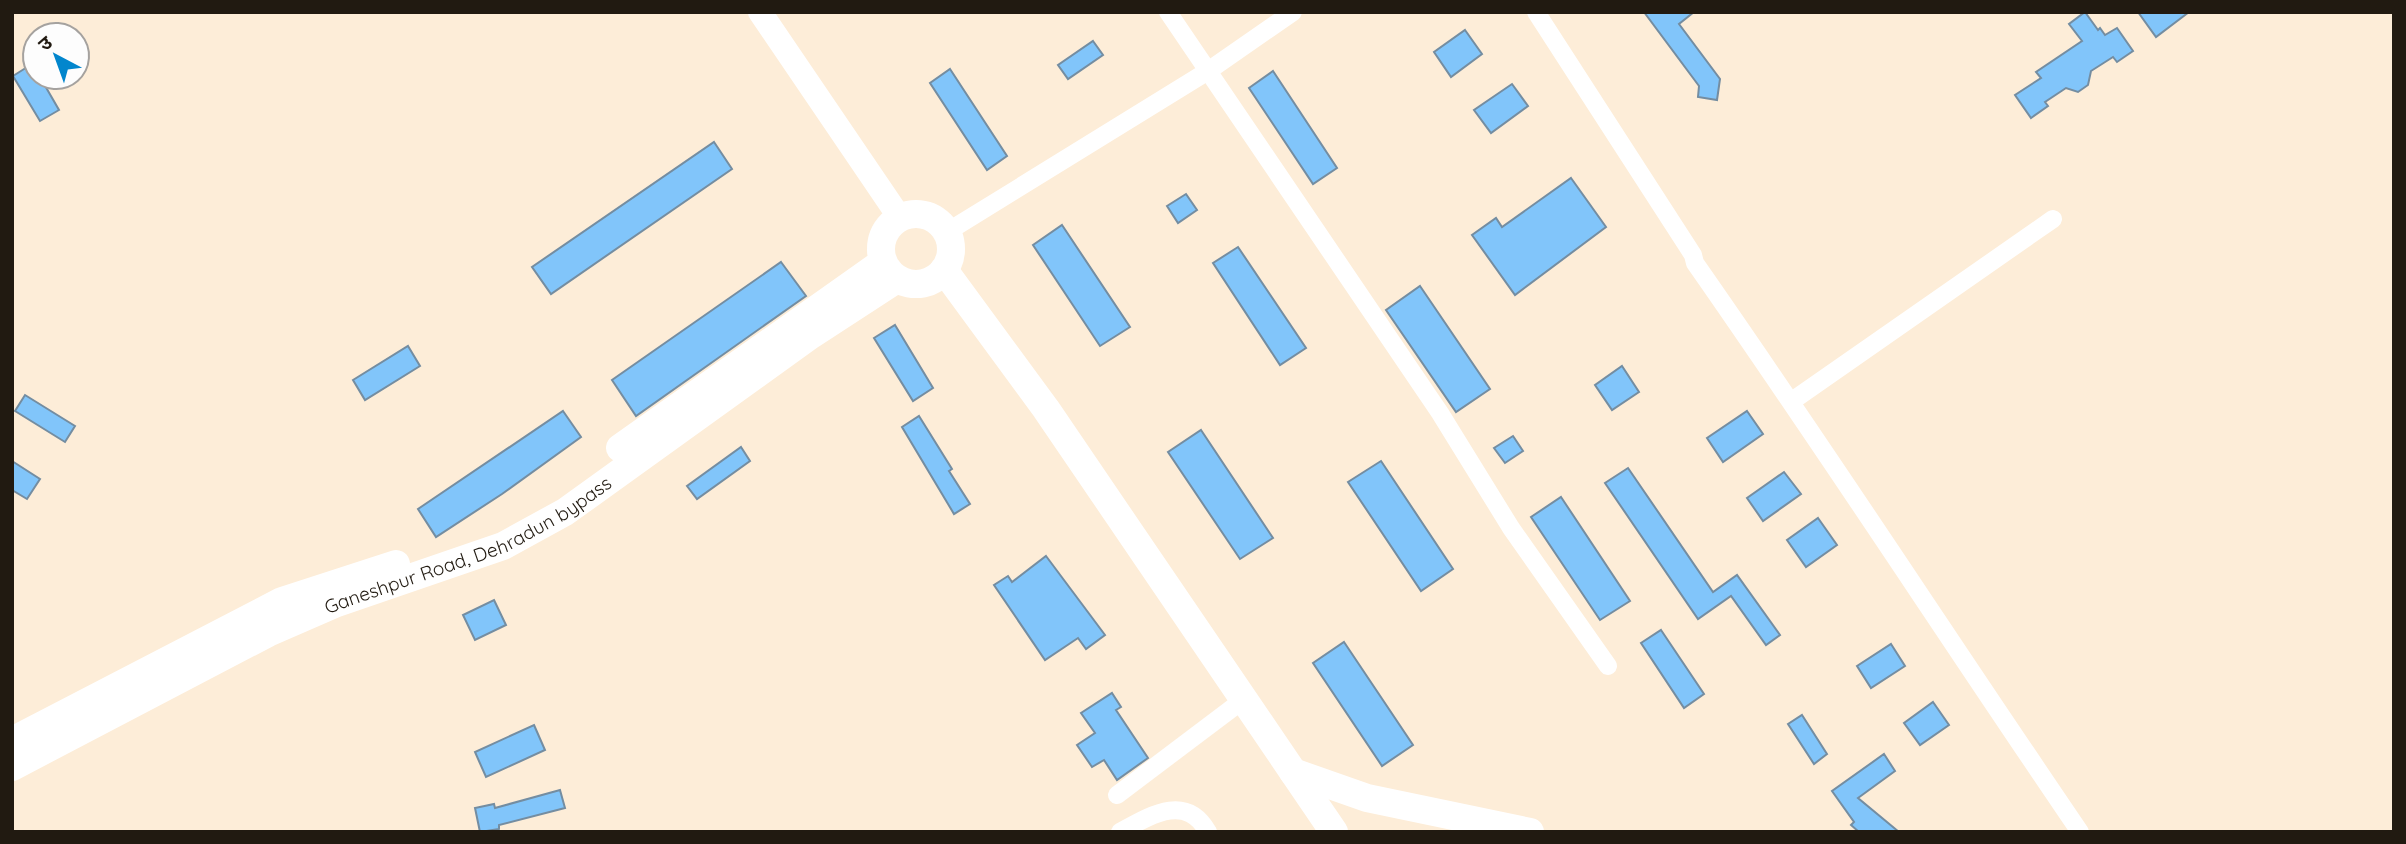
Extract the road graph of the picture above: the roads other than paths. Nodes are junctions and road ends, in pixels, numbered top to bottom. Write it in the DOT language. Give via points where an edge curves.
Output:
graph roads {
  1 [pos="760,12"];
  2 [pos="1168,12"];
  3 [pos="1293,12"];
  4 [pos="1536,12"];
  5 [pos="1208,71"];
  6 [pos="900,218"];
  7 [pos="2053,219"];
  8 [pos="947,232"];
  9 [pos="890,270"];
  10 [pos="944,270"];
  11 [pos="1791,401"];
  12 [pos="1608,666"];
  13 [pos="1243,700"];
  14 [pos="12,741"];
  15 [pos="12,767"];
  16 [pos="1293,772"];
  17 [pos="1117,795"];
  18 [pos="1120,832"];
  19 [pos="1208,832"];
  20 [pos="1334,832"];
  21 [pos="1530,832"];
  22 [pos="2080,832"];
  1 -- 6 [label="main road"];
  2 -- 5 [label="street"];
  3 -- 5 [label="street"];
  4 -- 11 [label="street" via="1695,263"];
  5 -- 8 [label="street"];
  5 -- 12 [label="street" via="1440,413 1510,528"];
  6 -- 8 [label="main road" via="930,217"];
  6 -- 9 [label="main road" via="883,239"];
  7 -- 11 [label="street"];
  8 -- 10 [label="main road" via="951,255"];
  9 -- 10 [label="main road" via="907,283 919,284 930,282"];
  9 -- 14 [label="main road" via="521,517 454,547 282,601"];
  9 -- 15 [label="main road, Ganeshpur Road, Dehradun bypass" via="811,335 565,512 503,547 337,603 268,633"];
  10 -- 13 [label="main road" via="1046,409"];
  11 -- 22 [label="street"];
  13 -- 16 [label="main road"];
  13 -- 17 [label="street"];
  16 -- 20 [label="main road"];
  16 -- 21 [label="main road" via="1367,798"];
  18 -- 19 [label="street" via="1147,817 1178,808 1201,818"];
}
